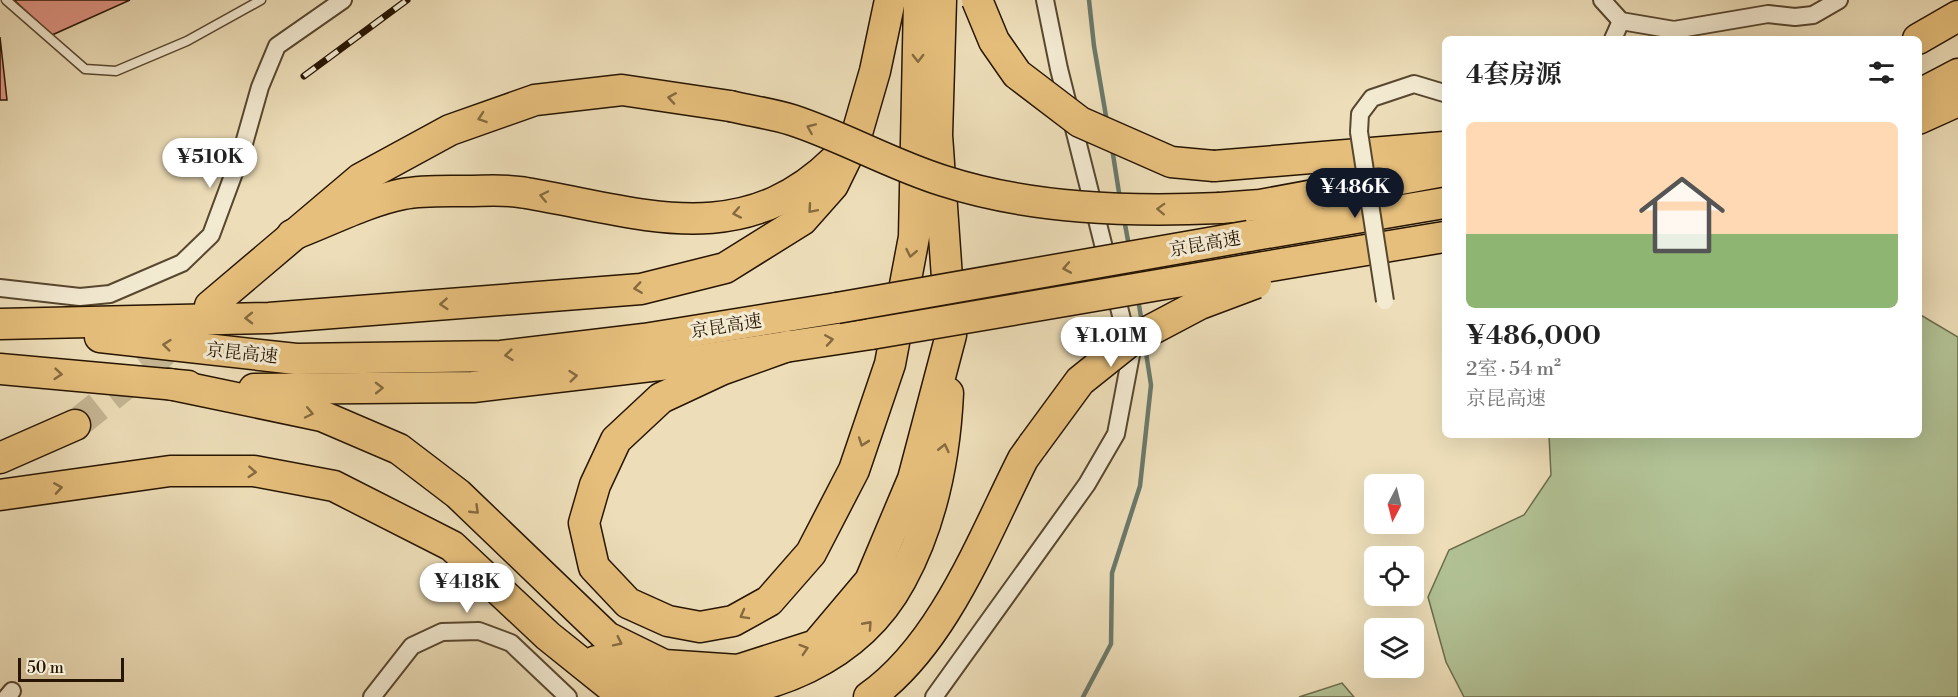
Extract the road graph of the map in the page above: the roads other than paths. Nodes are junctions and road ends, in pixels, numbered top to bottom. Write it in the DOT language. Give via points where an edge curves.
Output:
graph roads {
  1 [pos="6,0"];
  2 [pos="261,0"];
  3 [pos="343,0"];
  4 [pos="891,0"];
  5 [pos="919,0"];
  6 [pos="941,0"];
  7 [pos="977,0"];
  8 [pos="1045,0"];
  9 [pos="1602,0"];
  10 [pos="1839,0"];
  11 [pos="1958,16"];
  12 [pos="1621,21"];
  13 [pos="1614,36"];
  14 [pos="1922,37"];
  15 [pos="1958,74"];
  16 [pos="1442,92"];
  17 [pos="1922,93"];
  18 [pos="1954,104"];
  19 [pos="1922,118"];
  20 [pos="855,140"];
  21 [pos="1442,147"];
  22 [pos="1442,171"];
  23 [pos="1442,203"];
  24 [pos="292,235"];
  25 [pos="1442,237"];
  26 [pos="1260,275"];
  27 [pos="0,288"];
  28 [pos="1386,301"];
  29 [pos="210,306"];
  30 [pos="0,326"];
  31 [pos="951,335"];
  32 [pos="789,346"];
  33 [pos="0,369"];
  34 [pos="169,384"];
  35 [pos="75,424"];
  36 [pos="0,458"];
  37 [pos="0,495"];
  38 [pos="548,636"];
  39 [pos="372,697"];
  40 [pos="568,697"];
  41 [pos="624,697"];
  42 [pos="869,697"];
  43 [pos="934,697"];
  1 -- 2 [label="lane" via="85,69 116,71 187,41"];
  3 -- 27 [label="street" via="277,46 211,235 182,263 110,294 80,297"];
  4 -- 20 [label="highway"];
  5 -- 32 [label="highway, one-way" via="914,237 890,364 854,470 811,553 770,601 733,621 700,627 668,621 628,603 594,567 584,523 595,485 616,440 661,398 721,370"];
  6 -- 31 [label="highway" via="937,135"];
  7 -- 21 [label="highway, bridge" via="994,41 1017,74 1080,122 1171,162 1214,166"];
  8 -- 43 [label="street" via="1131,355 1116,434 1087,484"];
  9 -- 12 [label="street"];
  10 -- 12 [label="street" via="1813,15 1768,14 1674,30"];
  11 -- 14 [label="highway"];
  12 -- 13 [label="street"];
  15 -- 17 [label="highway"];
  16 -- 28 [label="street, bridge" via="1414,84 1372,98 1360,114 1359,132"];
  18 -- 19 [label="highway"];
  20 -- 24 [label="highway, one-way" via="814,180 774,203 736,214 678,220 616,212 524,192 466,191 403,194"];
  20 -- 30 [label="highway, one-way" via="833,185 802,220 725,268 641,289 269,318"];
  22 -- 24 [label="highway, one-way, bridge" via="1260,206 1179,210 1020,200 946,182 792,120 730,106 622,90 535,100 450,130 360,178"];
  23 -- 30 [label="highway, 京昆高速, one-way, bridge" via="837,308 644,339 501,356 296,359"];
  24 -- 29 [label="highway"];
  25 -- 26 [label="highway, 京昆高速" via="1335,255"];
  32 -- 26 [label="highway, 京昆高速, one-way, bridge"];
  26 -- 42 [label="highway, bridge" via="1130,341 1080,381 1023,459 937,627 884,687"];
  34 -- 31 [label="highway, one-way" via="322,416 399,449 458,494 607,637 664,665 738,670 816,645 870,580 913,479"];
  38 -- 31 [label="highway, one-way" via="623,675 680,693 729,696 781,683 827,662 868,626 900,581 929,512 946,436"];
  34 -- 32 [label="highway, 京昆高速, one-way" via="233,390 473,387"];
  33 -- 34 [label="highway, 京昆高速, one-way"];
  35 -- 36 [label="highway"];
  37 -- 38 [label="highway, one-way" via="170,471 254,471 334,486 452,546"];
  38 -- 41 [label="highway"];
  39 -- 40 [label="street" via="412,646 442,632 479,631 511,643"];
}
